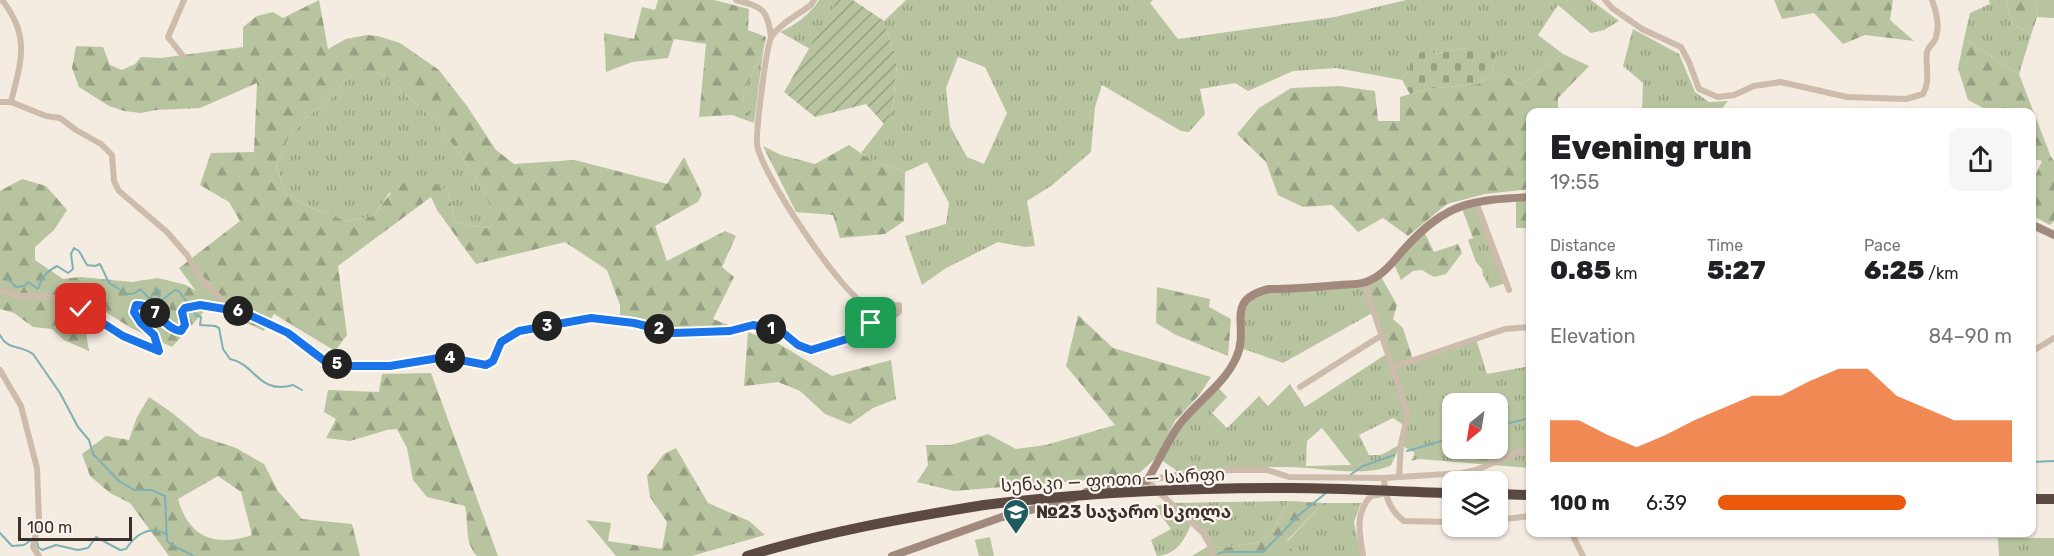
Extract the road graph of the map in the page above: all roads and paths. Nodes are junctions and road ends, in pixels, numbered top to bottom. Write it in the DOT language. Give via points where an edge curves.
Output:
graph roads {
  1 [pos="2,0"];
  2 [pos="184,0"];
  3 [pos="736,0"];
  4 [pos="814,0"];
  5 [pos="1605,0"];
  6 [pos="1932,0"];
  7 [pos="771,37"];
  8 [pos="183,56"];
  9 [pos="0,102"];
  10 [pos="11,102"];
  11 [pos="1526,197"];
  12 [pos="1476,202"];
  13 [pos="2036,226"];
  14 [pos="2054,235"];
  15 [pos="1364,283"];
  16 [pos="0,290"];
  17 [pos="1509,290"];
  18 [pos="243,312"];
  19 [pos="1526,327"];
  20 [pos="1382,335"];
  21 [pos="2054,338"];
  22 [pos="2036,349"];
  23 [pos="1393,367"];
  24 [pos="0,370"];
  25 [pos="1300,387"];
  26 [pos="1526,451"];
  27 [pos="1399,477"];
  28 [pos="1384,478"];
  29 [pos="1147,481"];
  30 [pos="1385,493"];
  31 [pos="1442,493"];
  32 [pos="1508,494"];
  33 [pos="1526,495"];
  34 [pos="2036,499"];
  35 [pos="2054,499"];
  36 [pos="1526,516"];
  37 [pos="1508,519"];
  38 [pos="1442,522"];
  39 [pos="1574,537"];
  40 [pos="39,556"];
  41 [pos="747,556"];
  42 [pos="892,556"];
  43 [pos="1212,556"];
  44 [pos="1363,556"];
  45 [pos="1583,556"];
  1 -- 10 [label="street" via="16,20 23,54"];
  2 -- 8 [label="street" via="168,37"];
  3 -- 7 [label="street" via="764,10"];
  4 -- 7 [label="street"];
  5 -- 6 [label="street" via="1642,29 1681,47 1698,89 1718,97 1781,82 1847,97 1906,99 1923,94 1926,87 1927,51 1936,37 1937,12"];
  7 -- 18 [label="street" via="757,145 764,163 810,243 855,297 866,305 899,305 899,312 888,320 871,323 860,335 811,350 781,331 753,325 730,331 674,333 591,318 519,331 501,342 493,361 486,365 445,357 390,366 350,366 326,362 288,333"];
  9 -- 10 [label="street"];
  10 -- 18 [label="street" via="60,118 101,144 112,155 119,191 167,232 225,303"];
  11 -- 12 [label="street"];
  12 -- 15 [label="street" via="1448,210 1423,230 1394,264"];
  12 -- 17 [label="street"];
  13 -- 14 [label="street"];
  15 -- 20 [label="street"];
  15 -- 29 [label="street" via="1269,289 1247,298 1239,312 1241,348 1233,365 1180,424"];
  16 -- 18 [label="street" via="61,300 123,336 159,351 154,335 134,312 136,305 141,304 173,330 181,331 185,308 200,305"];
  19 -- 23 [label="street" via="1505,329"];
  20 -- 23 [label="street"];
  20 -- 25 [label="street"];
  21 -- 22 [label="street"];
  23 -- 27 [label="street" via="1407,417"];
  24 -- 40 [label="street" via="21,406 37,468 39,520 33,547"];
  26 -- 27 [label="street" via="1476,471"];
  27 -- 28 [label="street"];
  28 -- 29 [label="street" via="1289,477 1267,471 1232,470"];
  28 -- 30 [label="street"];
  29 -- 42 [label="street" via="1095,489"];
  29 -- 43 [label="street" via="1203,533"];
  30 -- 38 [label="street" via="1392,509 1404,521"];
  30 -- 44 [label="street" via="1371,496 1363,508 1359,523"];
  31 -- 41 [label="highway, სენაკი — ფოთი — სარფი, bridge" via="1281,488 1042,497 878,523"];
  32 -- 33 [label="highway"];
  34 -- 35 [label="highway"];
  36 -- 37 [label="street"];
  39 -- 45 [label="street"];
}
